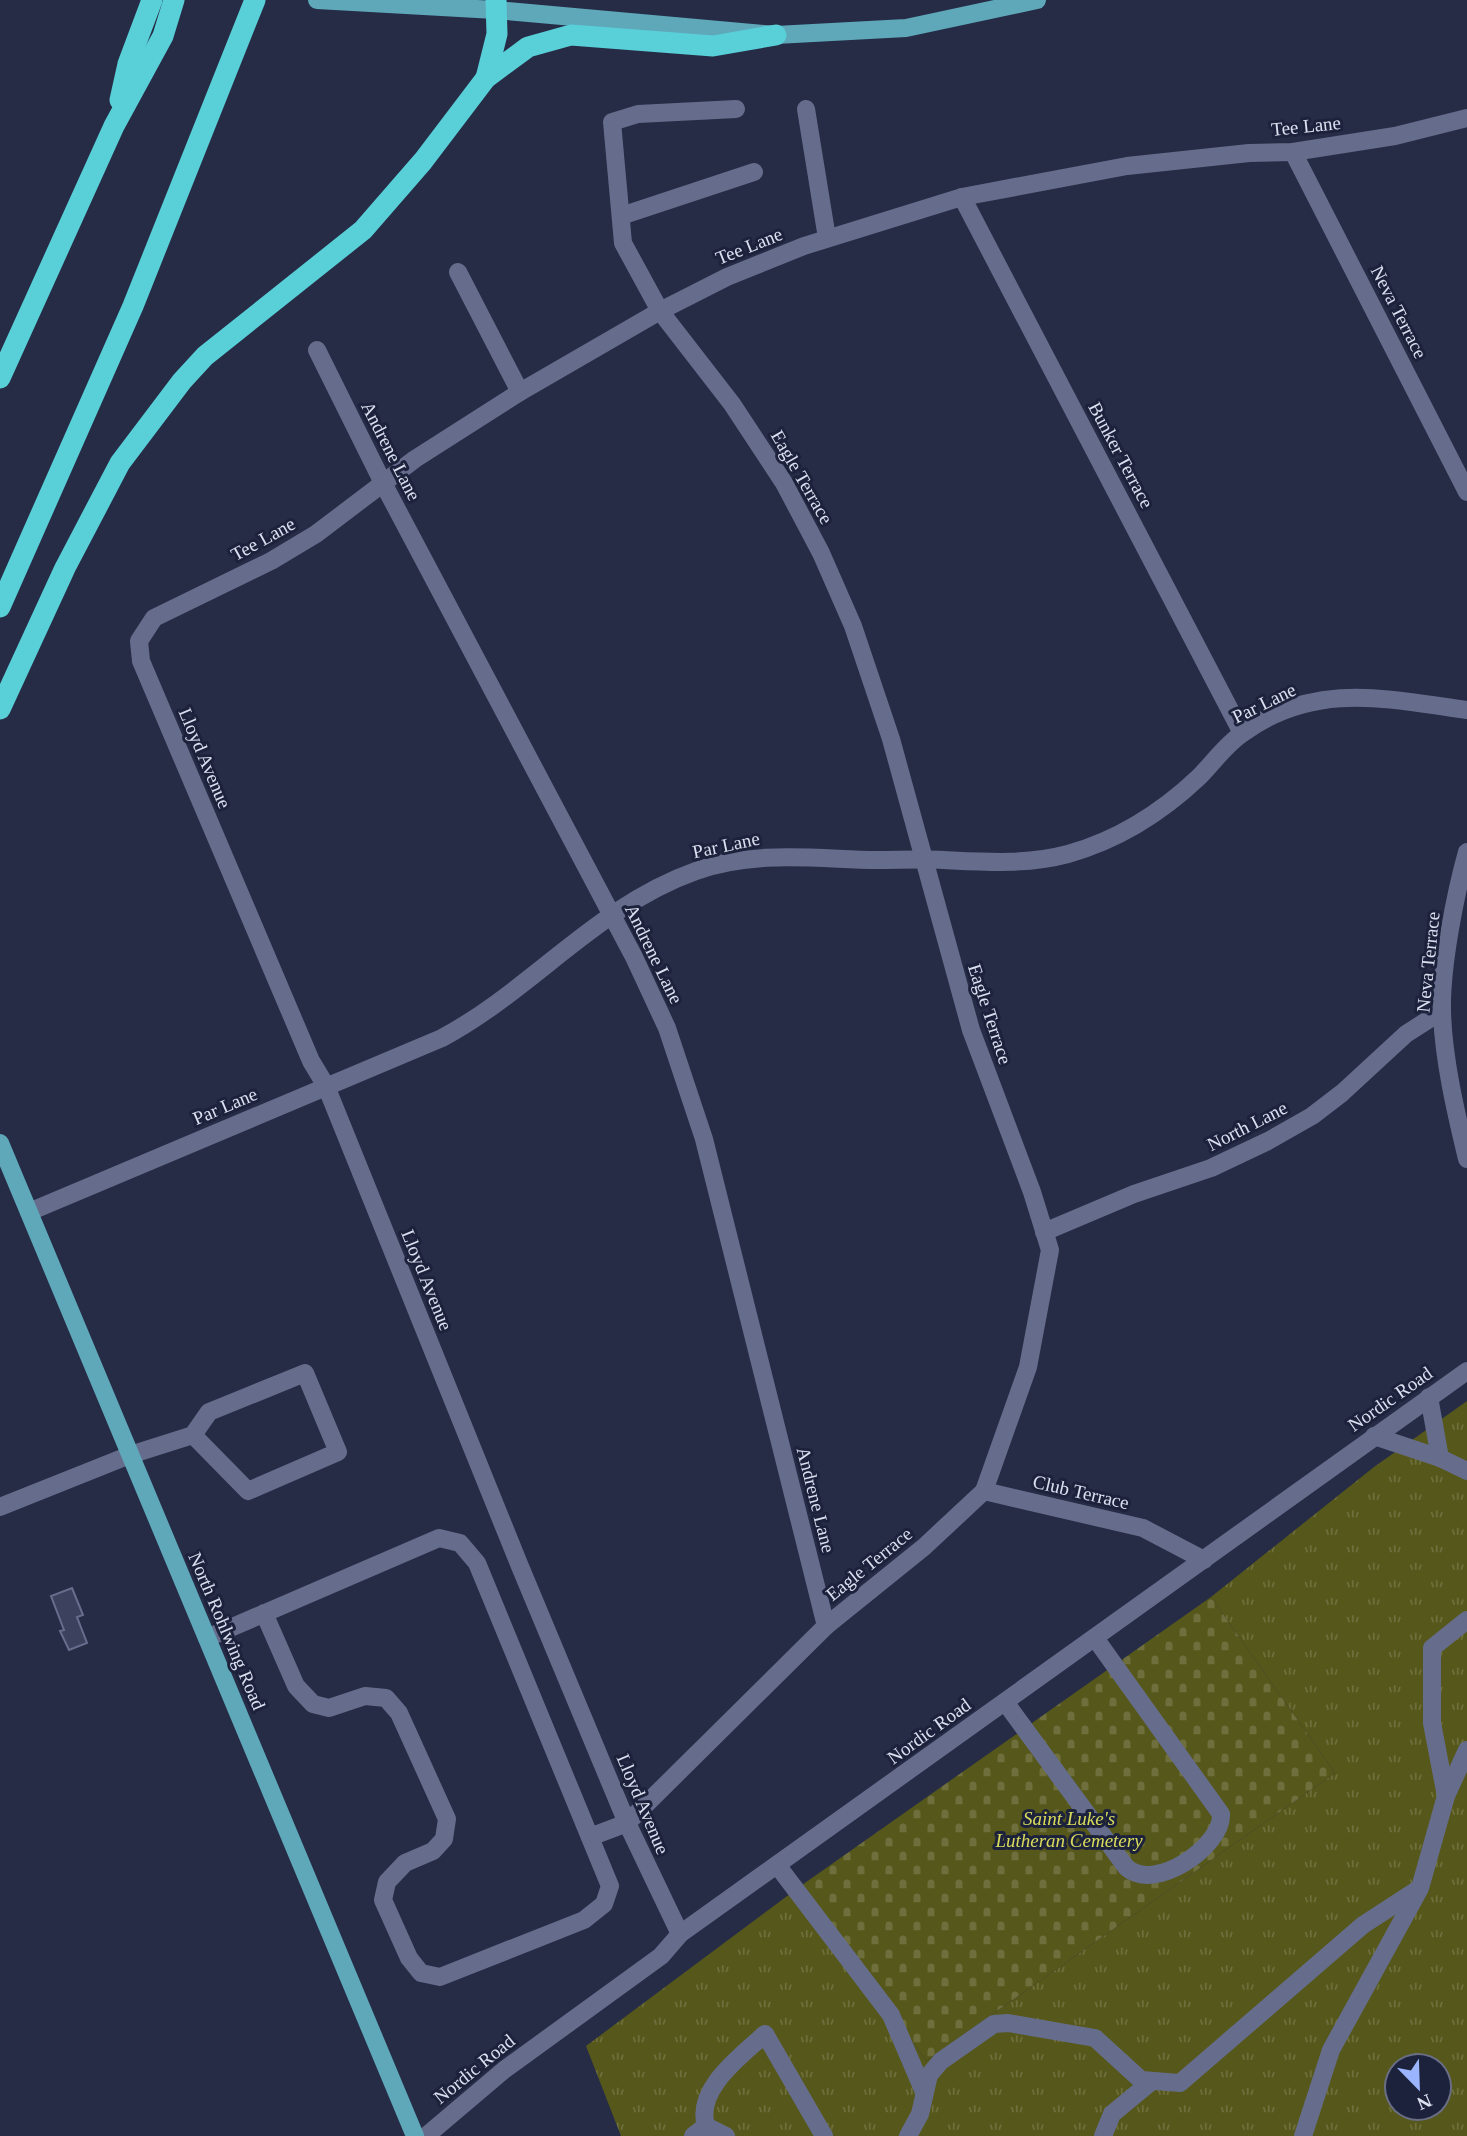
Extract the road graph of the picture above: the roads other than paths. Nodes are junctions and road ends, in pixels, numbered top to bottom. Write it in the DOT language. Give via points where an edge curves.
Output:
graph roads {
  1 [pos="152,0"];
  2 [pos="174,0"];
  3 [pos="256,0"];
  4 [pos="317,0"];
  5 [pos="1037,0"];
  6 [pos="496,5"];
  7 [pos="776,35"];
  8 [pos="486,78"];
  9 [pos="736,109"];
  10 [pos="806,109"];
  11 [pos="1467,118"];
  12 [pos="114,126"];
  13 [pos="1293,152"];
  14 [pos="754,172"];
  15 [pos="962,197"];
  16 [pos="621,216"];
  17 [pos="827,238"];
  18 [pos="458,272"];
  19 [pos="660,310"];
  20 [pos="317,350"];
  21 [pos="0,378"];
  22 [pos="520,392"];
  23 [pos="383,483"];
  24 [pos="1467,492"];
  25 [pos="0,607"];
  26 [pos="139,641"];
  27 [pos="0,709"];
  28 [pos="1467,710"];
  29 [pos="1242,733"];
  30 [pos="1467,852"];
  31 [pos="924,859"];
  32 [pos="611,913"];
  33 [pos="1442,1011"];
  34 [pos="326,1086"];
  35 [pos="0,1143"];
  36 [pos="1467,1159"];
  37 [pos="29,1212"];
  38 [pos="1045,1232"];
  39 [pos="1467,1371"];
  40 [pos="1429,1397"];
  41 [pos="193,1435"];
  42 [pos="1374,1436"];
  43 [pos="130,1455"];
  44 [pos="1440,1458"];
  45 [pos="1467,1471"];
  46 [pos="984,1491"];
  47 [pos="0,1507"];
  48 [pos="1204,1560"];
  49 [pos="264,1613"];
  50 [pos="1467,1620"];
  51 [pos="826,1626"];
  52 [pos="207,1638"];
  53 [pos="1095,1638"];
  54 [pos="1005,1702"];
  55 [pos="1467,1750"];
  56 [pos="1446,1796"];
  57 [pos="627,1823"];
  58 [pos="590,1837"];
  59 [pos="777,1865"];
  60 [pos="1420,1888"];
  61 [pos="680,1934"];
  62 [pos="1152,2081"];
  63 [pos="924,2092"];
  64 [pos="699,2131"];
  65 [pos="415,2136"];
  66 [pos="426,2136"];
  67 [pos="726,2136"];
  68 [pos="824,2136"];
  69 [pos="908,2136"];
  70 [pos="1103,2136"];
  71 [pos="1303,2136"];
  1 -- 12 [label="highway" via="128,64"];
  2 -- 12 [label="highway" via="163,36"];
  3 -- 25 [label="highway" via="133,306"];
  4 -- 6 [label="main road"];
  5 -- 7 [label="main road" via="906,28"];
  6 -- 7 [label="main road"];
  6 -- 8 [label="highway" via="497,34"];
  7 -- 8 [label="highway" via="713,46 571,35 528,47"];
  8 -- 27 [label="highway" via="363,230 205,356 181,381 120,463"];
  9 -- 16 [label="street, Eagle Terrace" via="638,114 612,122"];
  10 -- 17 [label="street"];
  11 -- 13 [label="street, Tee Lane" via="1395,136"];
  12 -- 21 [label="highway"];
  13 -- 15 [label="street, Tee Lane" via="1127,166"];
  13 -- 24 [label="street, Neva Terrace"];
  14 -- 16 [label="street"];
  15 -- 17 [label="street, Tee Lane"];
  15 -- 29 [label="street, Bunker Terrace"];
  16 -- 19 [label="street, Eagle Terrace" via="624,243"];
  17 -- 19 [label="street, Tee Lane" via="727,277"];
  18 -- 22 [label="street"];
  19 -- 22 [label="street, Tee Lane"];
  19 -- 31 [label="street, Eagle Terrace" via="752,432 821,553 875,685"];
  20 -- 23 [label="street, Andrene Lane"];
  22 -- 23 [label="street, Tee Lane"];
  23 -- 26 [label="street, Tee Lane" via="328,526 282,554 154,618"];
  23 -- 32 [label="street, Andrene Lane"];
  26 -- 34 [label="street, Lloyd Avenue" via="141,661 311,1061"];
  28 -- 29 [label="street, Par Lane" via="1369,695 1342,697 1308,703"];
  29 -- 31 [label="street, Par Lane" via="1174,799 1109,840 1034,860"];
  30 -- 33 [label="street, Neva Terrace" via="1452,921"];
  31 -- 32 [label="street, Par Lane" via="800,857 732,862 696,871"];
  31 -- 38 [label="street, Eagle Terrace" via="971,1030"];
  32 -- 34 [label="street, Par Lane" via="474,1021"];
  32 -- 51 [label="street, Andrene Lane" via="667,1028 704,1139"];
  33 -- 36 [label="street, Neva Terrace"];
  33 -- 38 [label="street, North Lane" via="1406,1034 1312,1116 1268,1142"];
  34 -- 37 [label="street, Par Lane"];
  34 -- 57 [label="street, Lloyd Avenue"];
  35 -- 37 [label="main road, North Rohlwing Road"];
  37 -- 43 [label="main road, North Rohlwing Road"];
  38 -- 46 [label="street, Eagle Terrace" via="1050,1250 1038,1323 1014,1412"];
  39 -- 40 [label="street, Nordic Road"];
  40 -- 42 [label="street, Nordic Road"];
  40 -- 44 [label="street"];
  41 -- 41 [label="street" via="209,1412 305,1373 338,1452 248,1491"];
  41 -- 43 [label="street"];
  42 -- 44 [label="street"];
  42 -- 48 [label="street, Nordic Road"];
  43 -- 47 [label="street"];
  43 -- 52 [label="main road, North Rohlwing Road"];
  44 -- 45 [label="street"];
  46 -- 48 [label="street, Club Terrace" via="1143,1528"];
  46 -- 51 [label="street, Eagle Terrace" via="924,1548"];
  48 -- 53 [label="street, Nordic Road"];
  49 -- 52 [label="street"];
  49 -- 58 [label="street" via="439,1538 460,1543 477,1563"];
  49 -- 58 [label="street" via="296,1686 313,1704 329,1708 365,1696 386,1698 399,1713 447,1819 444,1839 433,1851 405,1863 387,1882 383,1900 409,1958 421,1973 440,1977 584,1920 604,1904 610,1886"];
  50 -- 56 [label="street" via="1432,1648 1432,1723"];
  51 -- 57 [label="street, Eagle Terrace"];
  52 -- 65 [label="main road, North Rohlwing Road"];
  53 -- 54 [label="street, Nordic Road"];
  53 -- 54 [label="street" via="1221,1814 1222,1824 1211,1841 1174,1869 1148,1877 1126,1867"];
  54 -- 59 [label="street, Nordic Road"];
  55 -- 56 [label="street"];
  56 -- 60 [label="street"];
  57 -- 58 [label="street"];
  57 -- 61 [label="street, Lloyd Avenue"];
  59 -- 61 [label="street, Nordic Road"];
  59 -- 63 [label="street" via="891,2015"];
  60 -- 62 [label="street" via="1363,1925 1180,2083"];
  60 -- 71 [label="street" via="1331,2050"];
  61 -- 66 [label="street, Nordic Road" via="661,1956 503,2070"];
  62 -- 63 [label="street" via="1141,2080 1095,2038 1008,2023 994,2024 941,2061 929,2075"];
  62 -- 70 [label="street" via="1112,2114"];
  63 -- 69 [label="street" via="920,2114"];
  64 -- 67 [label="street"];
  64 -- 68 [label="street" via="715,2084 765,2034"];
}
